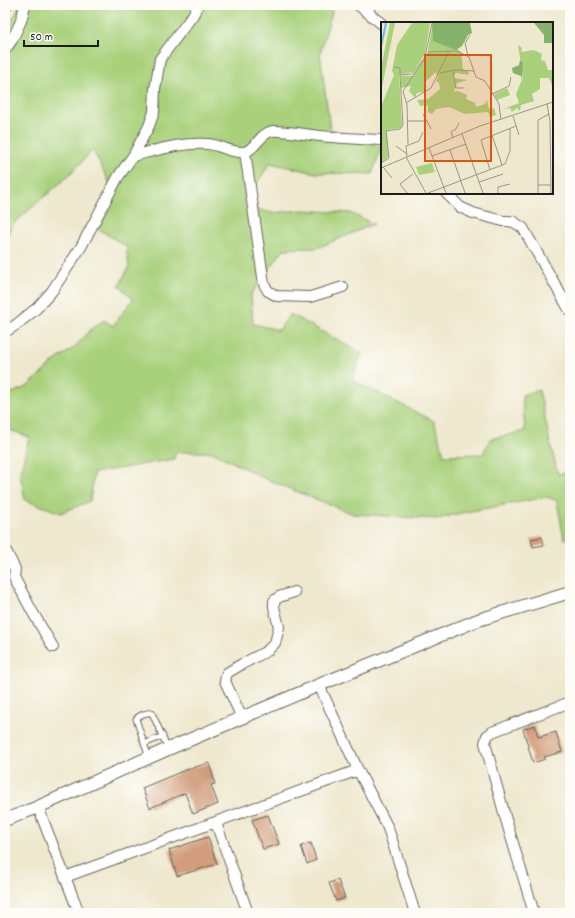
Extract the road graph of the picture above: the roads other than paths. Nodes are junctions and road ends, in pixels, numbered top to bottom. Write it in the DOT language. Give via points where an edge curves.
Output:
graph roads {
  1 [pos="9,5"];
  2 [pos="25,5"];
  3 [pos="198,5"];
  4 [pos="358,5"];
  5 [pos="371,10"];
  6 [pos="5,15"];
  7 [pos="381,23"];
  8 [pos="5,50"];
  9 [pos="381,140"];
  10 [pos="244,152"];
  11 [pos="133,156"];
  12 [pos="447,194"];
  13 [pos="343,287"];
  14 [pos="570,311"];
  15 [pos="5,332"];
  16 [pos="5,549"];
  17 [pos="10,580"];
  18 [pos="294,592"];
  19 [pos="570,592"];
  20 [pos="53,647"];
  21 [pos="319,685"];
  22 [pos="570,702"];
  23 [pos="242,718"];
  24 [pos="163,736"];
  25 [pos="144,744"];
  26 [pos="168,749"];
  27 [pos="149,758"];
  28 [pos="358,770"];
  29 [pos="38,808"];
  30 [pos="5,820"];
  31 [pos="216,823"];
  32 [pos="65,877"];
  33 [pos="79,913"];
  34 [pos="248,913"];
  35 [pos="415,913"];
  36 [pos="534,913"];
  1 -- 6 [label="lane"];
  2 -- 8 [label="street" via="21,21"];
  3 -- 11 [label="street" via="193,16 160,59 154,112"];
  4 -- 5 [label="street"];
  5 -- 7 [label="street"];
  9 -- 10 [label="street" via="272,131"];
  10 -- 11 [label="street" via="210,144 195,144"];
  10 -- 13 [label="street" via="264,284 268,291 277,296 310,297"];
  11 -- 15 [label="street" via="118,177 81,247 52,291 36,308"];
  12 -- 14 [label="street" via="460,207 473,213 514,222 523,228"];
  16 -- 17 [label="street" via="15,569"];
  17 -- 20 [label="street"];
  18 -- 23 [label="street" via="274,601 279,627 275,643 267,651 227,673 225,681"];
  19 -- 21 [label="street" via="478,620"];
  21 -- 23 [label="street"];
  21 -- 28 [label="street"];
  22 -- 36 [label="street" via="492,732 487,736 485,743"];
  23 -- 26 [label="street"];
  24 -- 25 [label="lane"];
  24 -- 25 [label="lane" via="152,713 138,716 136,719"];
  24 -- 26 [label="lane"];
  25 -- 27 [label="lane"];
  26 -- 27 [label="street"];
  27 -- 29 [label="street"];
  28 -- 31 [label="street"];
  28 -- 35 [label="street" via="388,828"];
  29 -- 30 [label="street"];
  29 -- 32 [label="street"];
  31 -- 32 [label="street"];
  31 -- 34 [label="street"];
  32 -- 33 [label="street"];
}
